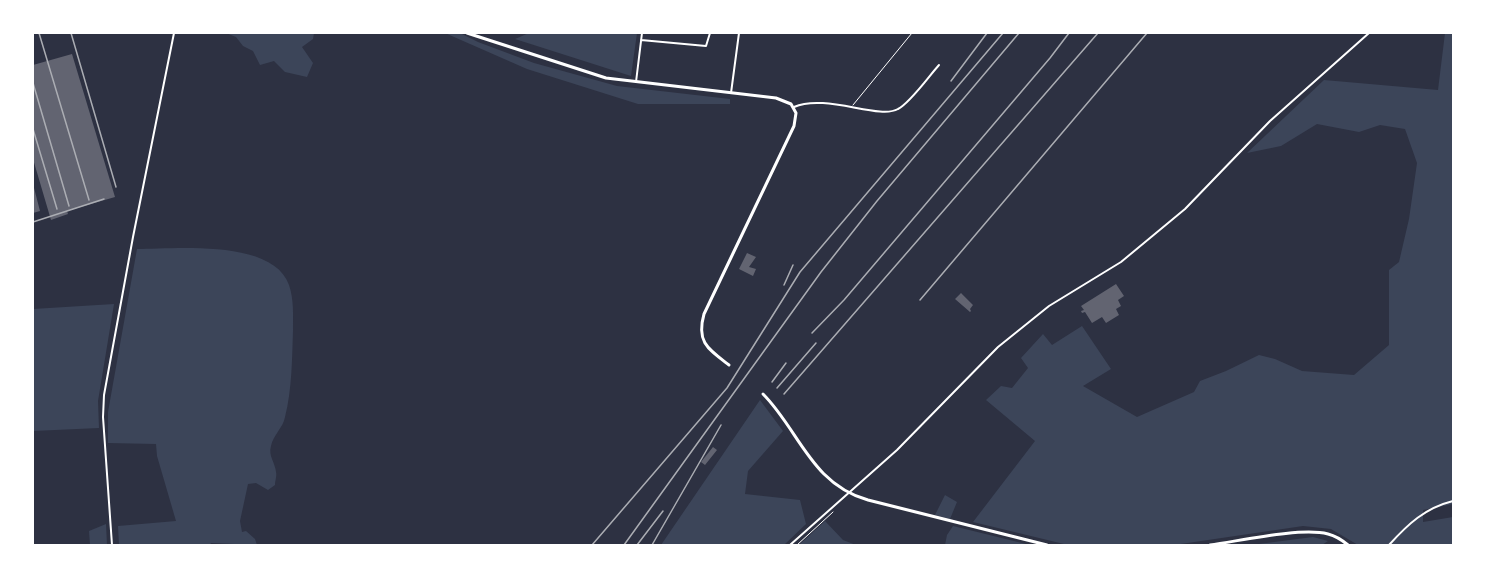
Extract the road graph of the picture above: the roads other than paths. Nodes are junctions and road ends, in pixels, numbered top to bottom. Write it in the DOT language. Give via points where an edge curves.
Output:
graph roads {
  1 [pos="174,33"];
  2 [pos="467,33"];
  3 [pos="642,33"];
  4 [pos="710,33"];
  5 [pos="739,33"];
  6 [pos="912,33"];
  7 [pos="1369,33"];
  8 [pos="642,40"];
  9 [pos="939,65"];
  10 [pos="636,82"];
  11 [pos="730,93"];
  12 [pos="794,107"];
  13 [pos="853,107"];
  14 [pos="729,365"];
  15 [pos="763,394"];
  16 [pos="848,492"];
  17 [pos="1453,501"];
  18 [pos="112,545"];
  19 [pos="790,545"];
  20 [pos="1047,545"];
  21 [pos="1210,545"];
  22 [pos="1348,545"];
  23 [pos="1389,545"];
  1 -- 18 [label="street" via="104,395"];
  2 -- 10 [label="street" via="606,78"];
  3 -- 8 [label="street"];
  4 -- 8 [label="street" via="706,46"];
  5 -- 11 [label="street"];
  6 -- 13 [label="lane"];
  7 -- 16 [label="street" via="1270,121 1185,208 1121,262 1049,306 998,347 897,450"];
  8 -- 10 [label="street"];
  9 -- 13 [label="street" via="898,110"];
  10 -- 11 [label="street"];
  11 -- 12 [label="street" via="782,99"];
  12 -- 13 [label="street" via="810,102"];
  12 -- 14 [label="street" via="794,126 701,325 705,345"];
  15 -- 16 [label="street" via="809,459"];
  16 -- 19 [label="street"];
  16 -- 20 [label="street"];
  17 -- 23 [label="street" via="1425,512"];
  21 -- 22 [label="street" via="1315,532"];
}
